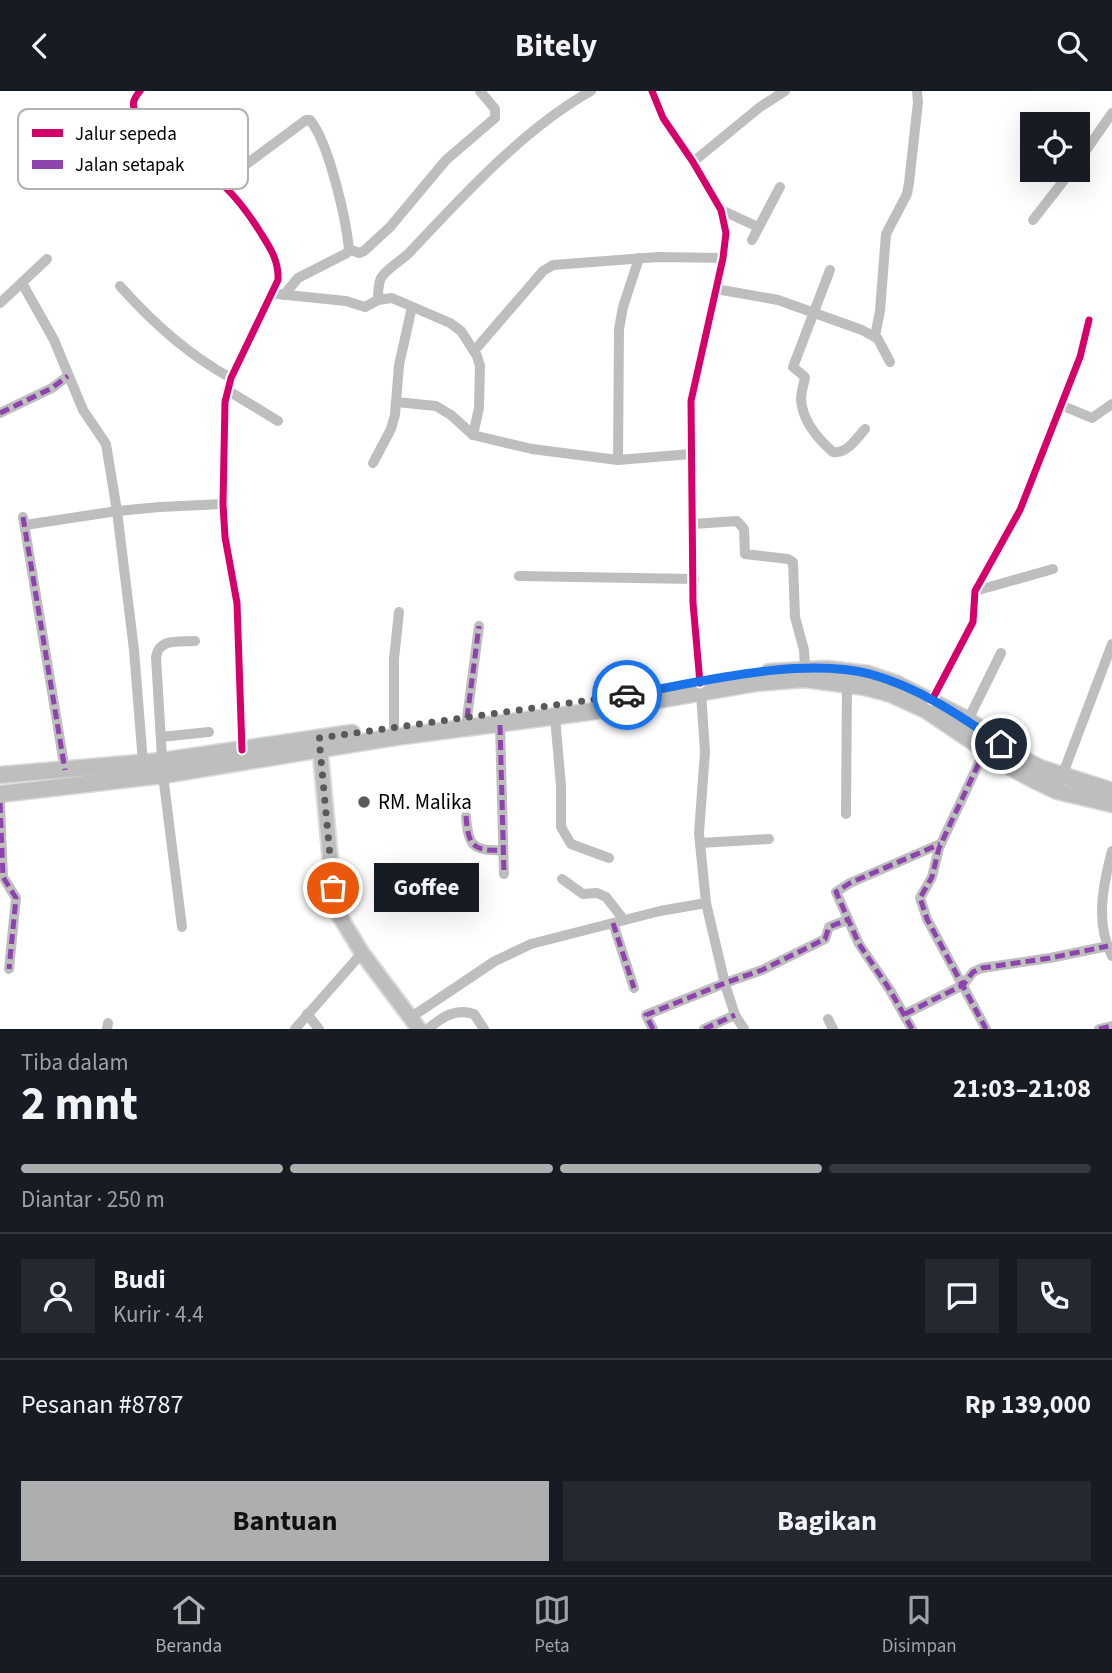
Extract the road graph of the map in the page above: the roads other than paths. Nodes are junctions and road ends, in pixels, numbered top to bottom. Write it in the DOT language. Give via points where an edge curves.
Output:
graph roads {
  1 [pos="140,91"];
  2 [pos="480,91"];
  3 [pos="591,91"];
  4 [pos="652,91"];
  5 [pos="785,91"];
  6 [pos="917,91"];
  7 [pos="135,109"];
  8 [pos="1112,113"];
  9 [pos="1090,145"];
  10 [pos="693,162"];
  11 [pos="248,163"];
  12 [pos="1063,182"];
  13 [pos="780,187"];
  14 [pos="226,189"];
  15 [pos="721,210"];
  16 [pos="1033,220"];
  17 [pos="758,227"];
  18 [pos="752,240"];
  19 [pos="349,250"];
  20 [pos="639,258"];
  21 [pos="723,258"];
  22 [pos="47,259"];
  23 [pos="830,270"];
  24 [pos="22,283"];
  25 [pos="120,286"];
  26 [pos="716,289"];
  27 [pos="271,293"];
  28 [pos="284,295"];
  29 [pos="379,300"];
  30 [pos="0,303"];
  31 [pos="412,307"];
  32 [pos="814,313"];
  33 [pos="1089,320"];
  34 [pos="875,336"];
  35 [pos="474,351"];
  36 [pos="891,362"];
  37 [pos="237,367"];
  38 [pos="68,376"];
  39 [pos="227,390"];
  40 [pos="397,402"];
  41 [pos="1112,404"];
  42 [pos="1061,405"];
  43 [pos="0,413"];
  44 [pos="278,421"];
  45 [pos="865,429"];
  46 [pos="473,435"];
  47 [pos="691,454"];
  48 [pos="618,460"];
  49 [pos="373,463"];
  50 [pos="223,505"];
  51 [pos="117,512"];
  52 [pos="694,524"];
  53 [pos="1053,569"];
  54 [pos="519,576"];
  55 [pos="694,577"];
  56 [pos="975,591"];
  57 [pos="399,612"];
  58 [pos="479,627"];
  59 [pos="195,641"];
  60 [pos="1112,644"];
  61 [pos="1001,653"];
  62 [pos="805,668"];
  63 [pos="847,683"];
  64 [pos="700,687"];
  65 [pos="932,700"];
  66 [pos="588,707"];
  67 [pos="555,717"];
  68 [pos="467,718"];
  69 [pos="968,720"];
  70 [pos="500,725"];
  71 [pos="394,727"];
  72 [pos="209,732"];
  73 [pos="161,737"];
  74 [pos="320,744"];
  75 [pos="242,750"];
  76 [pos="985,750"];
  77 [pos="143,763"];
  78 [pos="163,768"];
  79 [pos="65,770"];
  80 [pos="0,775"];
  81 [pos="1060,784"];
  82 [pos="1112,791"];
  83 [pos="0,794"];
  84 [pos="0,803"];
  85 [pos="1112,804"];
  86 [pos="846,814"];
  87 [pos="466,816"];
  88 [pos="769,839"];
  89 [pos="700,843"];
  90 [pos="940,844"];
  91 [pos="502,850"];
  92 [pos="1112,851"];
  93 [pos="609,858"];
  94 [pos="503,874"];
  95 [pos="2,878"];
  96 [pos="562,879"];
  97 [pos="706,903"];
  98 [pos="624,920"];
  99 [pos="848,920"];
  100 [pos="613,923"];
  101 [pos="182,927"];
  102 [pos="1110,951"];
  103 [pos="362,953"];
  104 [pos="9,969"];
  105 [pos="725,983"];
  106 [pos="963,985"];
  107 [pos="634,988"];
  108 [pos="307,1014"];
  109 [pos="735,1014"];
  110 [pos="905,1014"];
  111 [pos="414,1024"];
  112 [pos="1112,1026"];
  113 [pos="295,1029"];
  114 [pos="319,1029"];
  115 [pos="428,1029"];
  116 [pos="484,1029"];
  117 [pos="653,1029"];
  118 [pos="704,1029"];
  119 [pos="744,1029"];
  120 [pos="912,1029"];
  121 [pos="986,1029"];
  122 [pos="1099,1029"];
  1 -- 7 [label="street"];
  2 -- 19 [label="street" via="495,109 495,118 446,160 364,251"];
  3 -- 29 [label="street" via="532,132 383,275"];
  4 -- 10 [label="street" via="663,118"];
  5 -- 10 [label="street"];
  6 -- 34 [label="street" via="909,183 886,234"];
  8 -- 9 [label="street"];
  10 -- 15 [label="street"];
  11 -- 19 [label="street" via="310,120 325,151"];
  12 -- 16 [label="street"];
  13 -- 17 [label="street"];
  14 -- 27 [label="street" via="276,260 278,280"];
  15 -- 17 [label="street"];
  15 -- 21 [label="street" via="726,233"];
  17 -- 18 [label="street"];
  19 -- 28 [label="street" via="298,278"];
  20 -- 21 [label="street"];
  20 -- 35 [label="street" via="550,267"];
  20 -- 48 [label="street" via="619,329"];
  21 -- 26 [label="street"];
  22 -- 24 [label="street"];
  23 -- 32 [label="street"];
  24 -- 30 [label="street"];
  24 -- 38 [label="street" via="44,319"];
  25 -- 37 [label="street" via="161,329 214,369"];
  26 -- 32 [label="street" via="761,296"];
  26 -- 47 [label="street" via="691,401"];
  27 -- 28 [label="street"];
  27 -- 37 [label="street"];
  28 -- 29 [label="street" via="365,307"];
  29 -- 31 [label="street" via="392,298"];
  31 -- 35 [label="street" via="458,328"];
  31 -- 40 [label="street"];
  32 -- 34 [label="street"];
  32 -- 45 [label="street" via="793,366 805,377 803,413 835,453 847,449"];
  33 -- 42 [label="street"];
  34 -- 36 [label="street"];
  35 -- 46 [label="street" via="481,380"];
  37 -- 39 [label="street"];
  38 -- 43 [label="street"];
  38 -- 51 [label="street" via="106,445"];
  39 -- 44 [label="street"];
  39 -- 50 [label="street"];
  40 -- 46 [label="street" via="436,405"];
  40 -- 49 [label="street" via="391,429"];
  41 -- 42 [label="street" via="1092,418"];
  42 -- 56 [label="street" via="1020,510"];
  46 -- 48 [label="street" via="532,449"];
  47 -- 48 [label="street"];
  47 -- 52 [label="street"];
  50 -- 51 [label="street"];
  50 -- 75 [label="street" via="237,603"];
  51 -- 77 [label="street"];
  51 -- 79 [label="street" via="24,521"];
  52 -- 55 [label="street"];
  52 -- 62 [label="street" via="737,521 744,529 745,554 793,562 795,617"];
  53 -- 56 [label="street"];
  54 -- 55 [label="street"];
  55 -- 64 [label="street"];
  56 -- 65 [label="street" via="973,622"];
  57 -- 71 [label="street"];
  58 -- 68 [label="street"];
  59 -- 73 [label="street" via="164,643 157,651"];
  60 -- 81 [label="street"];
  61 -- 69 [label="street"];
  62 -- 64 [label="highway" via="756,673"];
  62 -- 65 [label="highway" via="869,674"];
  63 -- 64 [label="highway" via="805,679"];
  63 -- 76 [label="highway" via="891,694 926,710"];
  63 -- 86 [label="street"];
  64 -- 66 [label="highway"];
  64 -- 89 [label="street" via="705,752"];
  65 -- 69 [label="highway"];
  66 -- 67 [label="highway"];
  66 -- 68 [label="highway"];
  67 -- 70 [label="highway"];
  67 -- 93 [label="street" via="561,827 571,844"];
  68 -- 71 [label="highway"];
  69 -- 81 [label="highway"];
  70 -- 74 [label="highway"];
  70 -- 91 [label="street"];
  71 -- 74 [label="highway"];
  72 -- 73 [label="street"];
  73 -- 78 [label="street"];
  74 -- 75 [label="highway"];
  74 -- 78 [label="highway"];
  74 -- 103 [label="main road" via="335,902"];
  75 -- 78 [label="highway"];
  76 -- 81 [label="highway" via="1012,768"];
  76 -- 90 [label="street"];
  77 -- 78 [label="highway"];
  77 -- 79 [label="highway"];
  78 -- 83 [label="highway"];
  78 -- 101 [label="street"];
  79 -- 80 [label="highway"];
  81 -- 82 [label="highway"];
  81 -- 85 [label="highway"];
  84 -- 95 [label="street"];
  87 -- 91 [label="street" via="472,843"];
  88 -- 89 [label="street"];
  89 -- 97 [label="street"];
  90 -- 99 [label="street" via="835,892"];
  90 -- 106 [label="street" via="920,903"];
  91 -- 94 [label="street"];
  92 -- 102 [label="street" via="1102,907"];
  95 -- 104 [label="street" via="16,898"];
  96 -- 98 [label="street" via="583,894 606,897"];
  97 -- 98 [label="street"];
  97 -- 105 [label="street"];
  98 -- 100 [label="street"];
  99 -- 105 [label="street" via="829,927 825,939 814,945"];
  99 -- 110 [label="street"];
  100 -- 107 [label="street"];
  100 -- 111 [label="street" via="512,952 471,976"];
  102 -- 106 [label="street" via="982,968"];
  103 -- 108 [label="street"];
  103 -- 111 [label="main road"];
  105 -- 109 [label="street"];
  105 -- 117 [label="street" via="646,1015"];
  106 -- 110 [label="street"];
  106 -- 121 [label="street"];
  108 -- 113 [label="street"];
  108 -- 114 [label="street"];
  109 -- 118 [label="street"];
  109 -- 119 [label="street"];
  110 -- 120 [label="street"];
  112 -- 122 [label="street"];
  115 -- 116 [label="street" via="460,1011 474,1014"];
}
